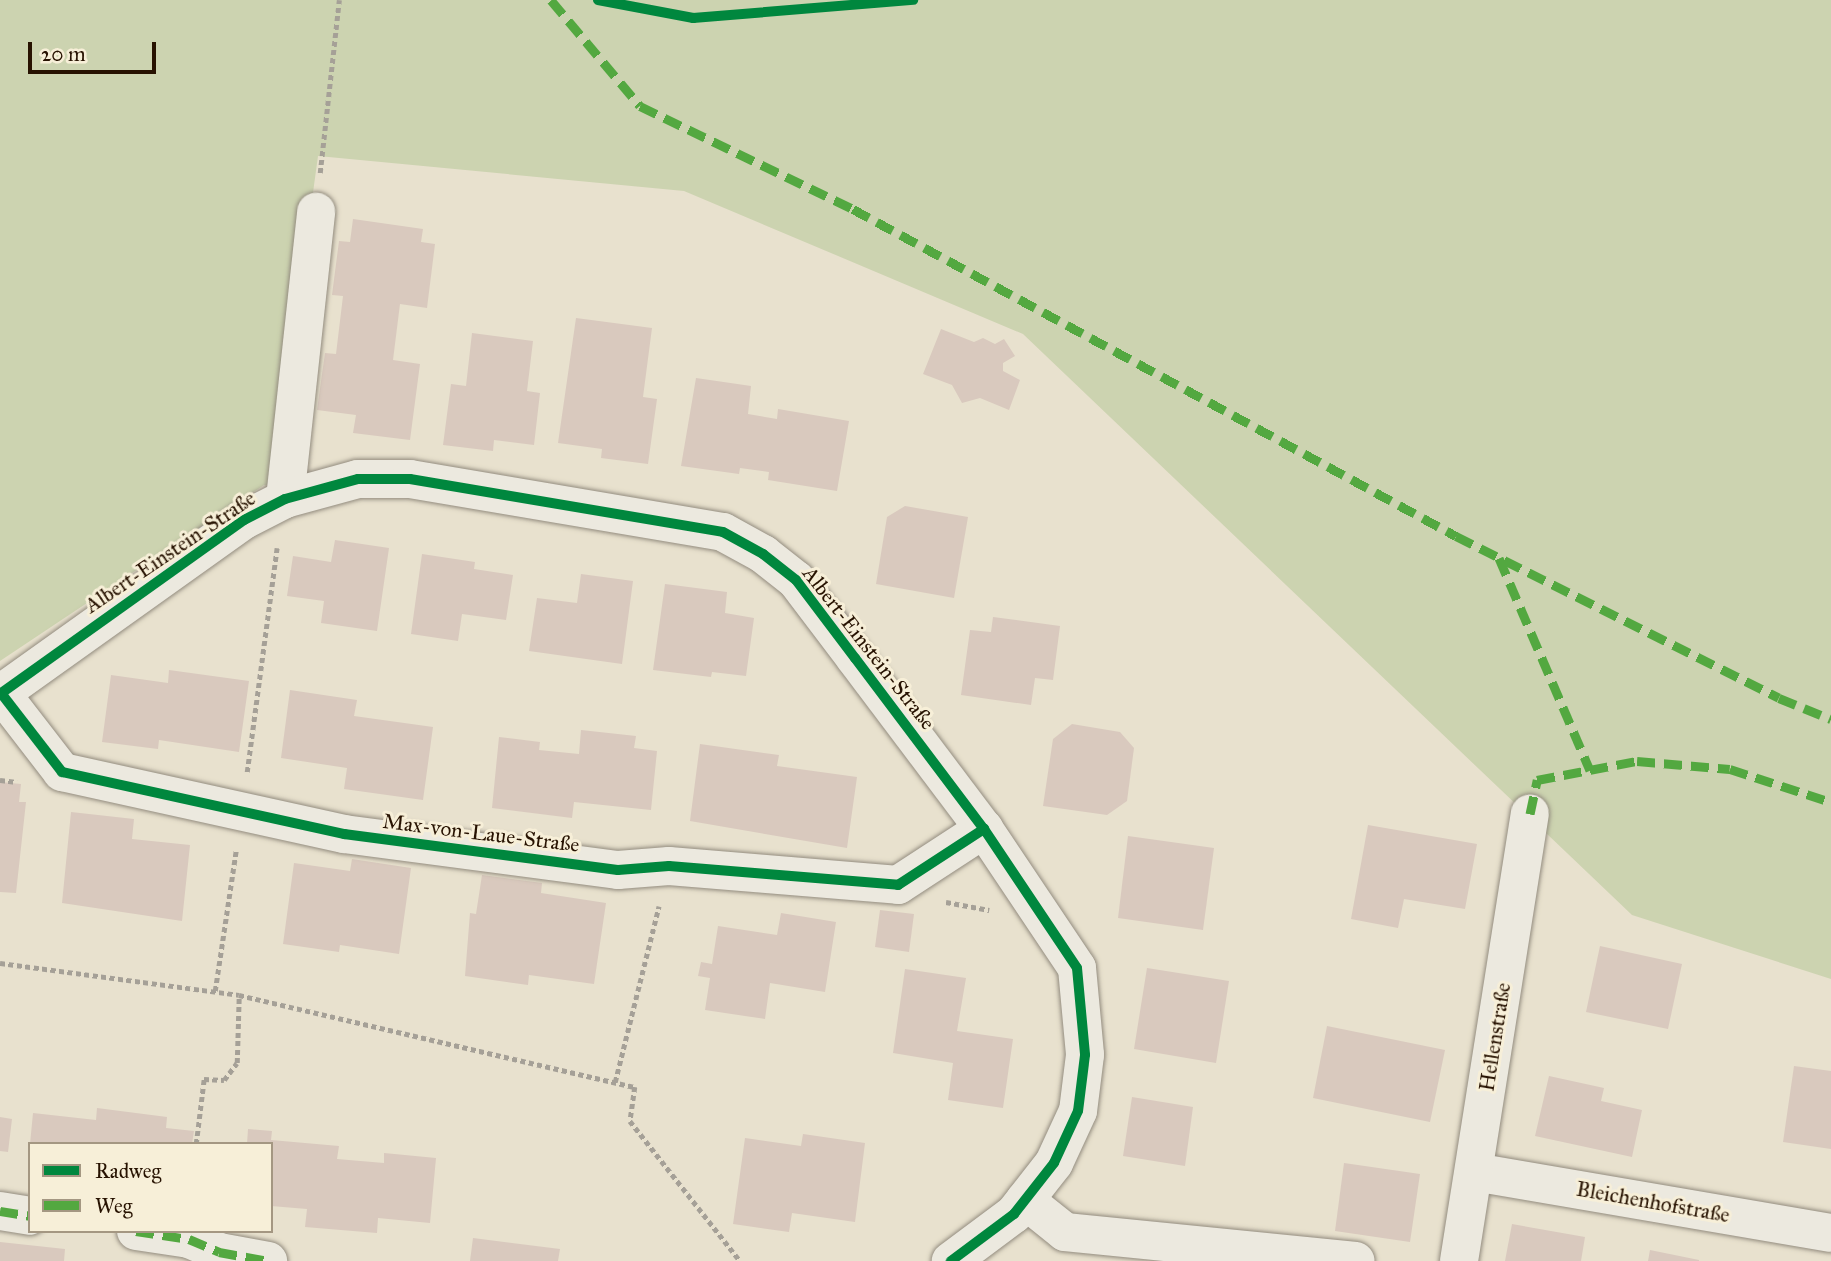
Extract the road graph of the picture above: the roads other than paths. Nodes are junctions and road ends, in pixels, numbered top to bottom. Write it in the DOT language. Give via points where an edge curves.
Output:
graph roads {
  1 [pos="316,212"];
  2 [pos="285,499"];
  3 [pos="0,694"];
  4 [pos="1530,814"];
  5 [pos="984,829"];
  6 [pos="1474,1172"];
  7 [pos="1025,1200"];
  8 [pos="0,1211"];
  9 [pos="28,1216"];
  10 [pos="149,1233"];
  11 [pos="1831,1233"];
  12 [pos="268,1261"];
  13 [pos="951,1261"];
  14 [pos="1356,1261"];
  15 [pos="1459,1261"];
  1 -- 2 [label="street"];
  2 -- 3 [label="street, Albert-Einstein-Straße" via="244,520"];
  2 -- 5 [label="street, Albert-Einstein-Straße" via="358,479 410,479 723,532 763,554 796,580"];
  3 -- 5 [label="street, Max-von-Laue-Straße" via="62,772 344,834 618,870 669,866 898,885"];
  4 -- 6 [label="street, Hellenstraße"];
  5 -- 7 [label="street, Albert-Einstein-Straße" via="1077,968 1085,1055 1078,1111 1054,1163"];
  6 -- 11 [label="street, Bleichenhofstraße"];
  6 -- 15 [label="street, Hellenstraße"];
  7 -- 13 [label="street, Albert-Einstein-Straße" via="1014,1214"];
  7 -- 14 [label="street" via="1065,1233"];
  8 -- 9 [label="street"];
  10 -- 12 [label="street"];
}
